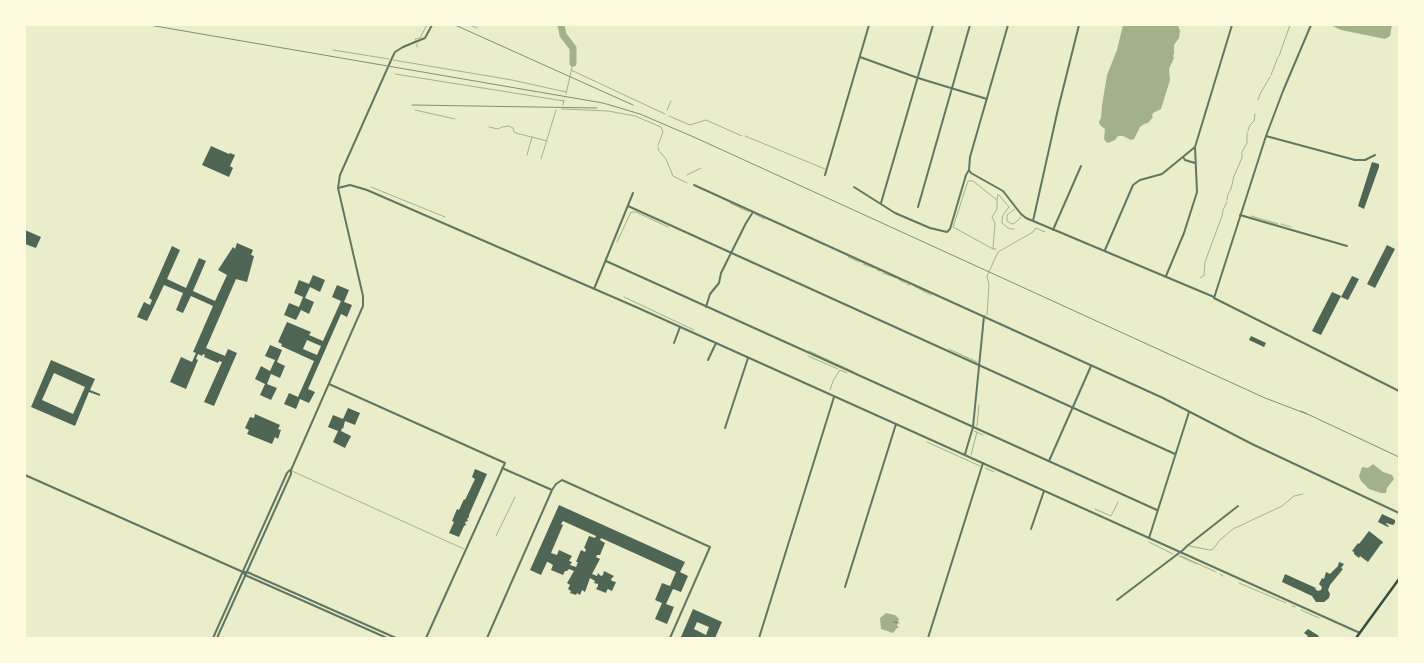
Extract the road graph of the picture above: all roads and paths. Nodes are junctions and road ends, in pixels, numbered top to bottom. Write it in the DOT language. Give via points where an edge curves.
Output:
graph roads {
  1 [pos="432,25"];
  2 [pos="869,25"];
  3 [pos="933,25"];
  4 [pos="970,25"];
  5 [pos="1008,25"];
  6 [pos="1079,25"];
  7 [pos="1232,25"];
  8 [pos="1311,25"];
  9 [pos="860,57"];
  10 [pos="918,78"];
  11 [pos="952,88"];
  12 [pos="987,100"];
  13 [pos="1266,136"];
  14 [pos="1195,147"];
  15 [pos="1375,154"];
  16 [pos="1182,157"];
  17 [pos="1196,163"];
  18 [pos="1082,166"];
  19 [pos="969,170"];
  20 [pos="825,175"];
  21 [pos="694,185"];
  22 [pos="854,187"];
  23 [pos="338,188"];
  24 [pos="633,193"];
  25 [pos="881,204"];
  26 [pos="628,206"];
  27 [pos="918,207"];
  28 [pos="1016,208"];
  29 [pos="753,211"];
  30 [pos="1240,215"];
  31 [pos="1022,216"];
  32 [pos="1033,221"];
  33 [pos="1053,230"];
  34 [pos="1347,246"];
  35 [pos="1105,251"];
  36 [pos="732,253"];
  37 [pos="606,261"];
  38 [pos="1166,277"];
  39 [pos="594,290"];
  40 [pos="1214,298"];
  41 [pos="706,307"];
  42 [pos="984,316"];
  43 [pos="680,327"];
  44 [pos="674,343"];
  45 [pos="716,343"];
  46 [pos="748,358"];
  47 [pos="708,360"];
  48 [pos="980,365"];
  49 [pos="1092,366"];
  50 [pos="329,384"];
  51 [pos="1399,391"];
  52 [pos="834,396"];
  53 [pos="1073,407"];
  54 [pos="1189,412"];
  55 [pos="896,424"];
  56 [pos="973,427"];
  57 [pos="725,428"];
  58 [pos="1175,454"];
  59 [pos="965,455"];
  60 [pos="1049,461"];
  61 [pos="983,463"];
  62 [pos="502,468"];
  63 [pos="290,470"];
  64 [pos="25,475"];
  65 [pos="552,490"];
  66 [pos="1044,491"];
  67 [pos="1238,506"];
  68 [pos="1158,510"];
  69 [pos="1399,513"];
  70 [pos="1031,529"];
  71 [pos="1149,538"];
  72 [pos="466,550"];
  73 [pos="1181,552"];
  74 [pos="243,572"];
  75 [pos="247,572"];
  76 [pos="246,575"];
  77 [pos="1399,580"];
  78 [pos="845,587"];
  79 [pos="1117,600"];
  80 [pos="894,622"];
  81 [pos="899,623"];
  82 [pos="1360,633"];
  83 [pos="213,638"];
  84 [pos="217,638"];
  85 [pos="387,638"];
  86 [pos="396,638"];
  87 [pos="426,638"];
  88 [pos="487,638"];
  89 [pos="670,638"];
  90 [pos="759,638"];
  91 [pos="928,638"];
  92 [pos="1356,638"];
  1 -- 23 [label="street" via="425,38 403,47 392,58 340,175"];
  2 -- 9 [label="street"];
  3 -- 10 [label="street"];
  4 -- 11 [label="street"];
  5 -- 12 [label="street"];
  6 -- 32 [label="street"];
  7 -- 14 [label="street"];
  8 -- 13 [label="street"];
  9 -- 10 [label="street"];
  9 -- 20 [label="street"];
  10 -- 11 [label="street"];
  10 -- 25 [label="street"];
  11 -- 12 [label="street"];
  11 -- 27 [label="street"];
  12 -- 19 [label="street"];
  13 -- 15 [label="street" via="1355,160 1365,160"];
  13 -- 30 [label="street"];
  14 -- 16 [label="street"];
  14 -- 17 [label="street"];
  16 -- 17 [label="street"];
  16 -- 35 [label="street" via="1162,174 1133,185"];
  17 -- 38 [label="street" via="1197,192"];
  18 -- 33 [label="street"];
  19 -- 25 [label="street" via="947,232 930,228"];
  19 -- 28 [label="street" via="1003,191"];
  21 -- 29 [label="street"];
  22 -- 25 [label="street"];
  23 -- 39 [label="street" via="350,185 367,190"];
  23 -- 50 [label="street" via="364,302"];
  24 -- 26 [label="street"];
  26 -- 36 [label="street"];
  26 -- 37 [label="street"];
  28 -- 31 [label="street"];
  28 -- 31 [label="lane" via="1007,215 1007,222 1015,223"];
  29 -- 36 [label="street"];
  29 -- 42 [label="street"];
  30 -- 34 [label="street"];
  30 -- 40 [label="street"];
  31 -- 32 [label="street"];
  32 -- 33 [label="street"];
  33 -- 35 [label="street"];
  35 -- 38 [label="street"];
  36 -- 41 [label="street"];
  36 -- 48 [label="street"];
  37 -- 39 [label="street"];
  37 -- 41 [label="street"];
  38 -- 40 [label="street"];
  39 -- 43 [label="street"];
  40 -- 51 [label="street"];
  41 -- 56 [label="street"];
  42 -- 48 [label="street"];
  42 -- 49 [label="street"];
  43 -- 44 [label="street"];
  43 -- 45 [label="street"];
  45 -- 46 [label="street"];
  45 -- 47 [label="street"];
  46 -- 52 [label="street"];
  46 -- 57 [label="street"];
  48 -- 53 [label="street"];
  48 -- 56 [label="street"];
  49 -- 53 [label="street"];
  49 -- 54 [label="street"];
  50 -- 62 [label="street" via="505,463"];
  50 -- 63 [label="street"];
  52 -- 55 [label="street"];
  52 -- 90 [label="street"];
  53 -- 58 [label="street"];
  53 -- 60 [label="street"];
  54 -- 58 [label="street"];
  54 -- 69 [label="street"];
  55 -- 59 [label="street"];
  55 -- 78 [label="street"];
  56 -- 59 [label="street"];
  56 -- 60 [label="street"];
  58 -- 68 [label="street"];
  59 -- 61 [label="street"];
  60 -- 68 [label="street"];
  61 -- 66 [label="street"];
  61 -- 91 [label="street"];
  62 -- 65 [label="street"];
  62 -- 72 [label="street"];
  63 -- 72 [label="lane"];
  63 -- 74 [label="street"];
  63 -- 75 [label="street"];
  64 -- 74 [label="street"];
  65 -- 88 [label="street"];
  65 -- 89 [label="street" via="562,480 710,548"];
  66 -- 70 [label="street"];
  66 -- 71 [label="street"];
  67 -- 73 [label="street"];
  68 -- 71 [label="street"];
  71 -- 73 [label="street"];
  72 -- 87 [label="street"];
  73 -- 79 [label="street"];
  73 -- 82 [label="street"];
  74 -- 75 [label="street"];
  74 -- 76 [label="street"];
  74 -- 83 [label="street"];
  75 -- 76 [label="street"];
  75 -- 86 [label="street"];
  76 -- 84 [label="street"];
  76 -- 85 [label="street"];
  77 -- 82 [label="main road"];
  80 -- 81 [label="path"];
  82 -- 92 [label="main road"];
}
